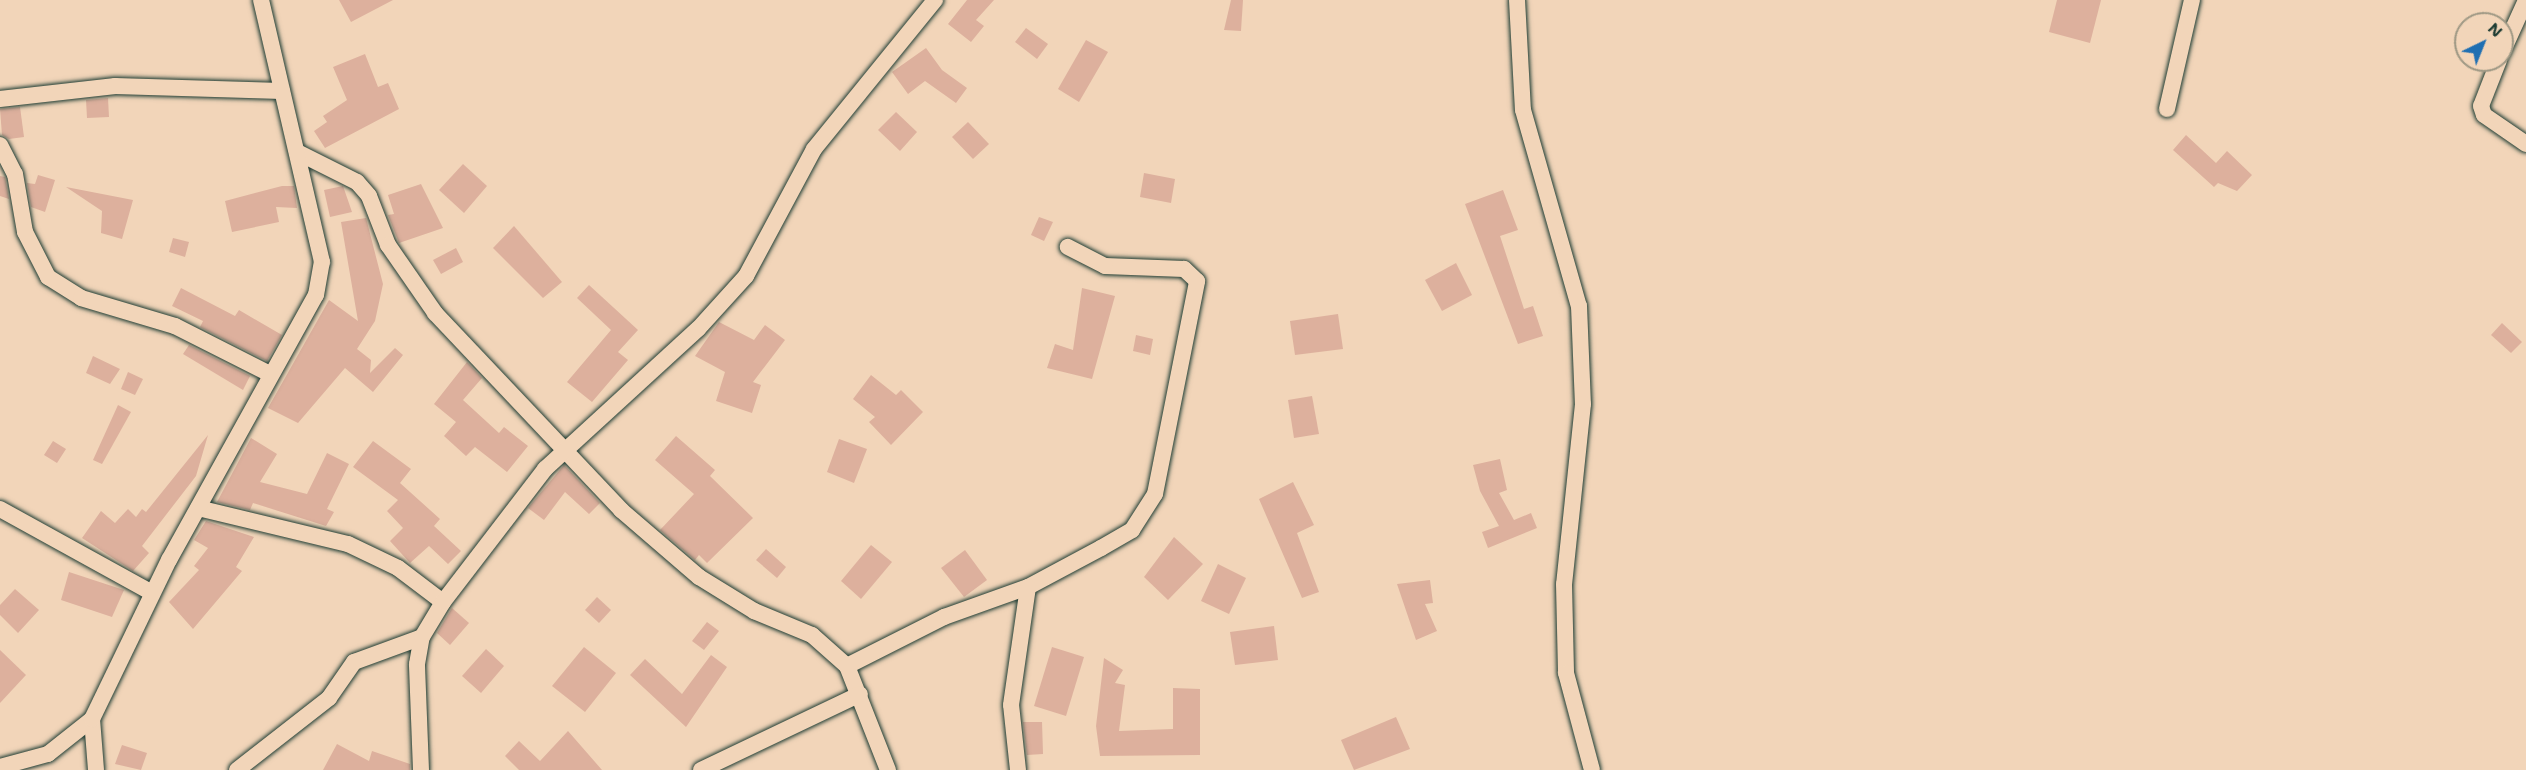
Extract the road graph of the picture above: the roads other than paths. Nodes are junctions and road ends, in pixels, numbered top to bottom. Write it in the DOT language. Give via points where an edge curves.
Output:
graph roads {
  1 [pos="261,0"];
  2 [pos="935,0"];
  3 [pos="1517,0"];
  4 [pos="2192,0"];
  5 [pos="2526,0"];
  6 [pos="2514,26"];
  7 [pos="2494,72"];
  8 [pos="282,91"];
  9 [pos="0,99"];
  10 [pos="2167,109"];
  11 [pos="2526,144"];
  12 [pos="0,145"];
  13 [pos="297,152"];
  14 [pos="1068,247"];
  15 [pos="270,374"];
  16 [pos="563,451"];
  17 [pos="198,508"];
  18 [pos="0,509"];
  19 [pos="1028,587"];
  20 [pos="152,593"];
  21 [pos="443,602"];
  22 [pos="422,637"];
  23 [pos="847,666"];
  24 [pos="860,694"];
  25 [pos="92,719"];
  26 [pos="0,767"];
  27 [pos="96,770"];
  28 [pos="237,770"];
  29 [pos="421,770"];
  30 [pos="701,770"];
  31 [pos="888,770"];
  32 [pos="1018,770"];
  33 [pos="1592,770"];
  1 -- 8 [label="street"];
  2 -- 16 [label="street" via="814,149 746,276 698,328"];
  3 -- 33 [label="street" via="1523,110 1579,306 1583,404 1564,584 1566,672"];
  4 -- 10 [label="street"];
  5 -- 6 [label="street"];
  7 -- 11 [label="street" via="2481,106 2490,123"];
  8 -- 9 [label="street" via="115,86"];
  8 -- 13 [label="street"];
  12 -- 15 [label="street" via="15,174 25,232 48,277 81,298 175,326"];
  13 -- 15 [label="street" via="321,278"];
  13 -- 16 [label="street" via="357,182 388,245 435,313"];
  14 -- 19 [label="street" via="1105,266 1190,270 1197,290 1155,494 1132,530"];
  15 -- 17 [label="street"];
  16 -- 21 [label="street" via="506,516"];
  16 -- 23 [label="street" via="699,577 754,611 812,635"];
  17 -- 20 [label="street"];
  17 -- 21 [label="street" via="348,544 398,568"];
  18 -- 20 [label="street"];
  19 -- 23 [label="street" via="944,617"];
  19 -- 32 [label="street" via="1011,705"];
  20 -- 25 [label="street"];
  21 -- 22 [label="street"];
  22 -- 28 [label="street" via="354,662 328,698"];
  22 -- 29 [label="street" via="417,664"];
  23 -- 24 [label="street"];
  24 -- 30 [label="street"];
  24 -- 31 [label="street"];
  25 -- 26 [label="street" via="48,754"];
  25 -- 27 [label="street"];
}
